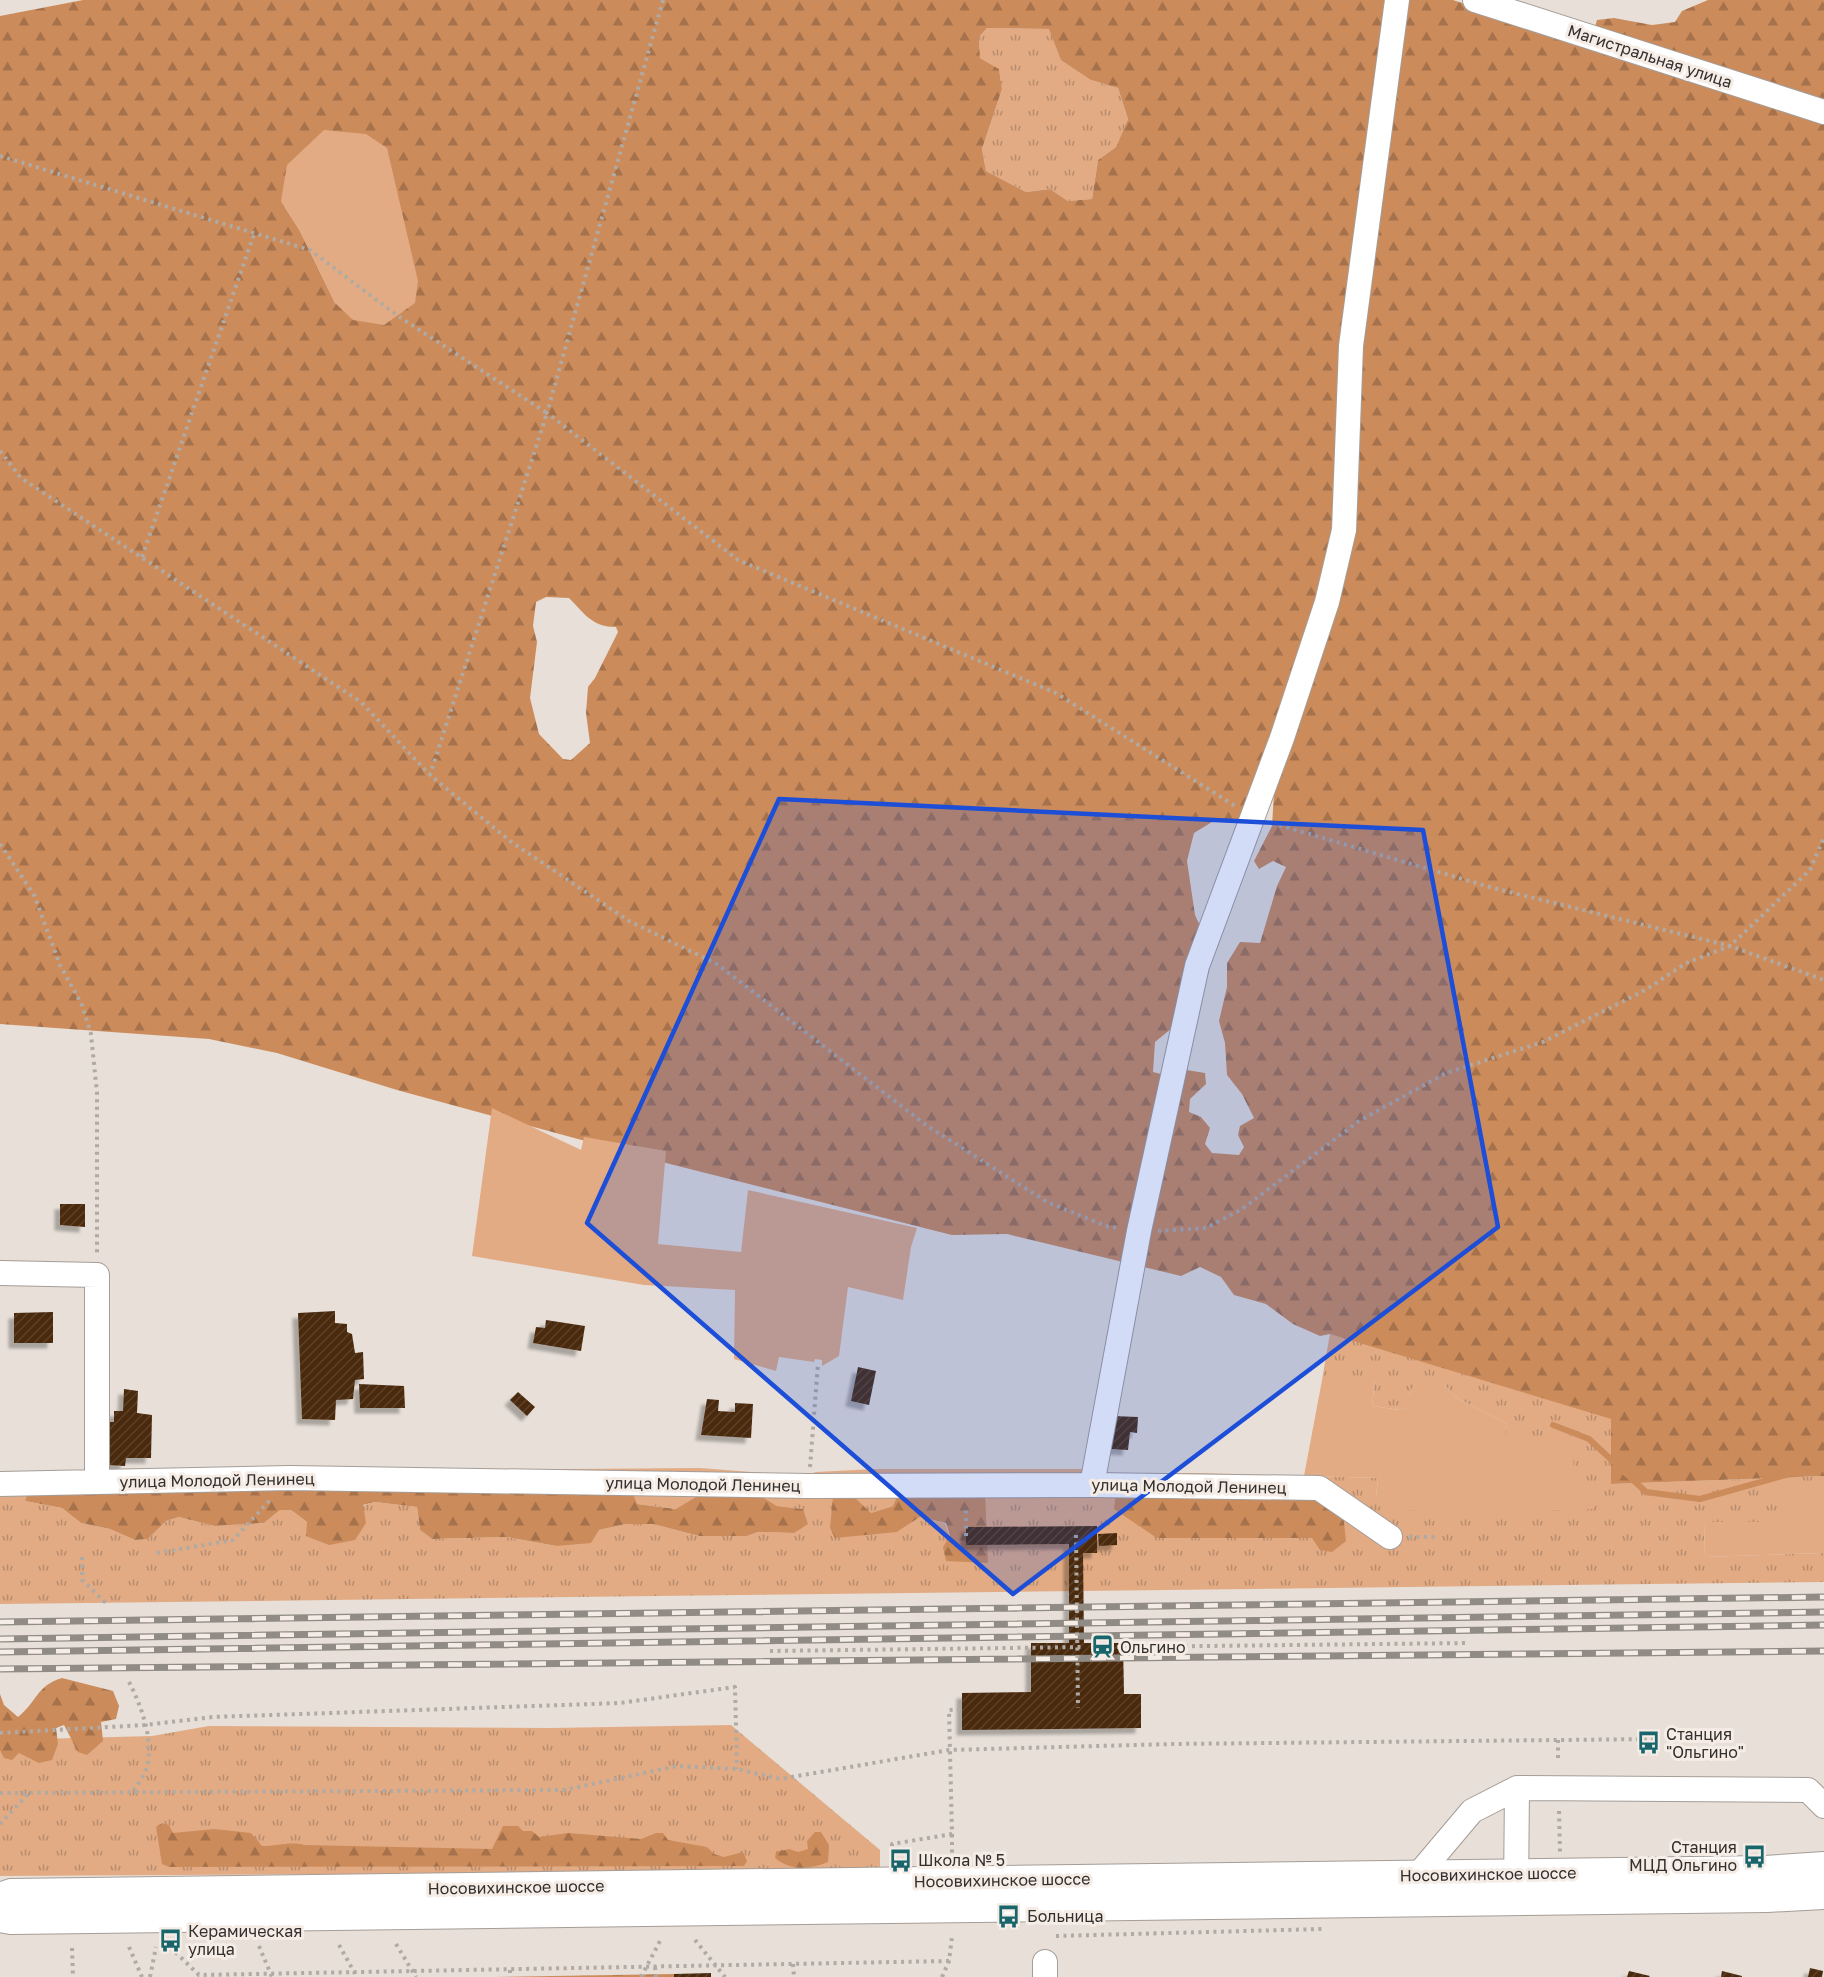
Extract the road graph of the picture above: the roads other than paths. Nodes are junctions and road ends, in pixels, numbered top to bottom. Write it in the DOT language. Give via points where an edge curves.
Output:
graph roads {
  1 [pos="1396,0"];
  2 [pos="1475,0"];
  3 [pos="1824,112"];
  4 [pos="0,1273"];
  5 [pos="97,1481"];
  6 [pos="0,1484"];
  7 [pos="1092,1485"];
  8 [pos="1390,1537"];
  9 [pos="1517,1788"];
  10 [pos="1824,1806"];
  11 [pos="1824,1867"];
  12 [pos="1418,1875"];
  13 [pos="1516,1887"];
  14 [pos="1824,1894"];
  15 [pos="0,1898"];
  16 [pos="0,1917"];
  1 -- 7 [label="street" via="1351,346 1344,530 1327,602 1197,966 1140,1231"];
  2 -- 3 [label="street, Магистральная улица"];
  4 -- 5 [label="street" via="97,1275"];
  5 -- 6 [label="street, улица Молодой Ленинец"];
  5 -- 7 [label="street, улица Молодой Ленинец" via="290,1478 809,1486"];
  7 -- 8 [label="street, улица Молодой Ленинец" via="1319,1488"];
  9 -- 10 [label="street" via="1808,1790"];
  9 -- 12 [label="street" via="1472,1810"];
  9 -- 13 [label="street"];
  11 -- 13 [label="main road, Носовихинское шоссе"];
  12 -- 13 [label="main road, Носовихинское шоссе"];
  12 -- 15 [label="main road, Носовихинское шоссе" via="11,1894"];
  13 -- 14 [label="main road, Носовихинское шоссе" via="1767,1898"];
  13 -- 16 [label="main road, Носовихинское шоссе"];
}
